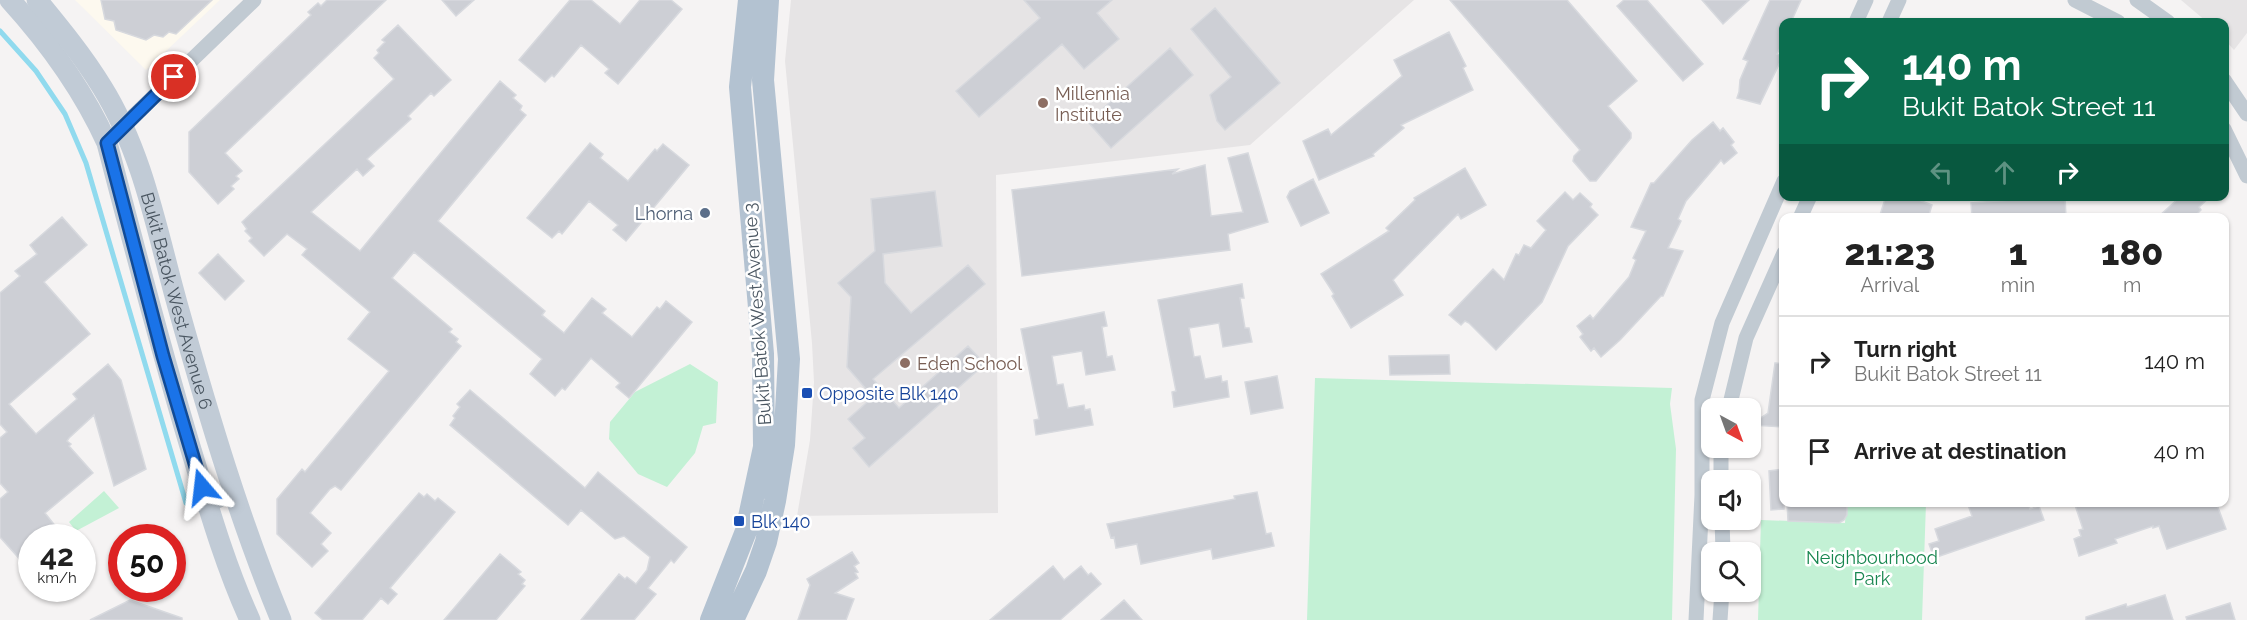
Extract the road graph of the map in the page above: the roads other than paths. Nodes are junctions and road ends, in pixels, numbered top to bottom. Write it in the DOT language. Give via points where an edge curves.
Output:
graph roads {
  1 [pos="10,0"];
  2 [pos="254,0"];
  3 [pos="749,0"];
  4 [pos="768,0"];
  5 [pos="2075,0"];
  6 [pos="2138,0"];
  7 [pos="35,8"];
  8 [pos="2110,18"];
  9 [pos="2163,18"];
  10 [pos="2229,87"];
  11 [pos="2247,114"];
  12 [pos="123,127"];
  13 [pos="2229,139"];
  14 [pos="107,143"];
  15 [pos="2247,176"];
  16 [pos="1779,192"];
  17 [pos="150,249"];
  18 [pos="1779,264"];
  19 [pos="1731,398"];
  20 [pos="236,497"];
  21 [pos="209,509"];
  22 [pos="1721,602"];
  23 [pos="250,620"];
  24 [pos="281,620"];
  25 [pos="711,620"];
  26 [pos="733,620"];
  27 [pos="1696,620"];
  28 [pos="1720,620"];
  1 -- 7 [label="main road, Bukit Batok West Avenue 6"];
  2 -- 12 [label="street"];
  3 -- 25 [label="main road, Bukit Batok West Avenue 3" via="740,87 763,354 764,447 746,531"];
  4 -- 26 [label="main road, Bukit Batok West Avenue 3" via="763,80 789,359 775,501 756,571"];
  5 -- 8 [label="street"];
  6 -- 9 [label="street"];
  7 -- 12 [label="main road, Bukit Batok West Avenue 6" via="72,44 103,88"];
  7 -- 14 [label="main road, Bukit Batok West Avenue 6" via="52,50 93,113"];
  10 -- 11 [label="street"];
  12 -- 14 [label="street"];
  12 -- 17 [label="main road, Bukit Batok West Avenue 6" via="136,159"];
  13 -- 15 [label="street"];
  14 -- 17 [label="main road, Bukit Batok West Avenue 6"];
  16 -- 27 [label="street" via="1722,323 1702,400"];
  17 -- 20 [label="main road, Bukit Batok West Avenue 6" via="180,312"];
  17 -- 21 [label="main road, Bukit Batok West Avenue 6" via="163,356"];
  18 -- 19 [label="street" via="1746,338"];
  20 -- 21 [label="lane"];
  20 -- 24 [label="main road, Bukit Batok West Avenue 6"];
  21 -- 23 [label="main road, Bukit Batok West Avenue 6"];
  22 -- 28 [label="street"];
}
